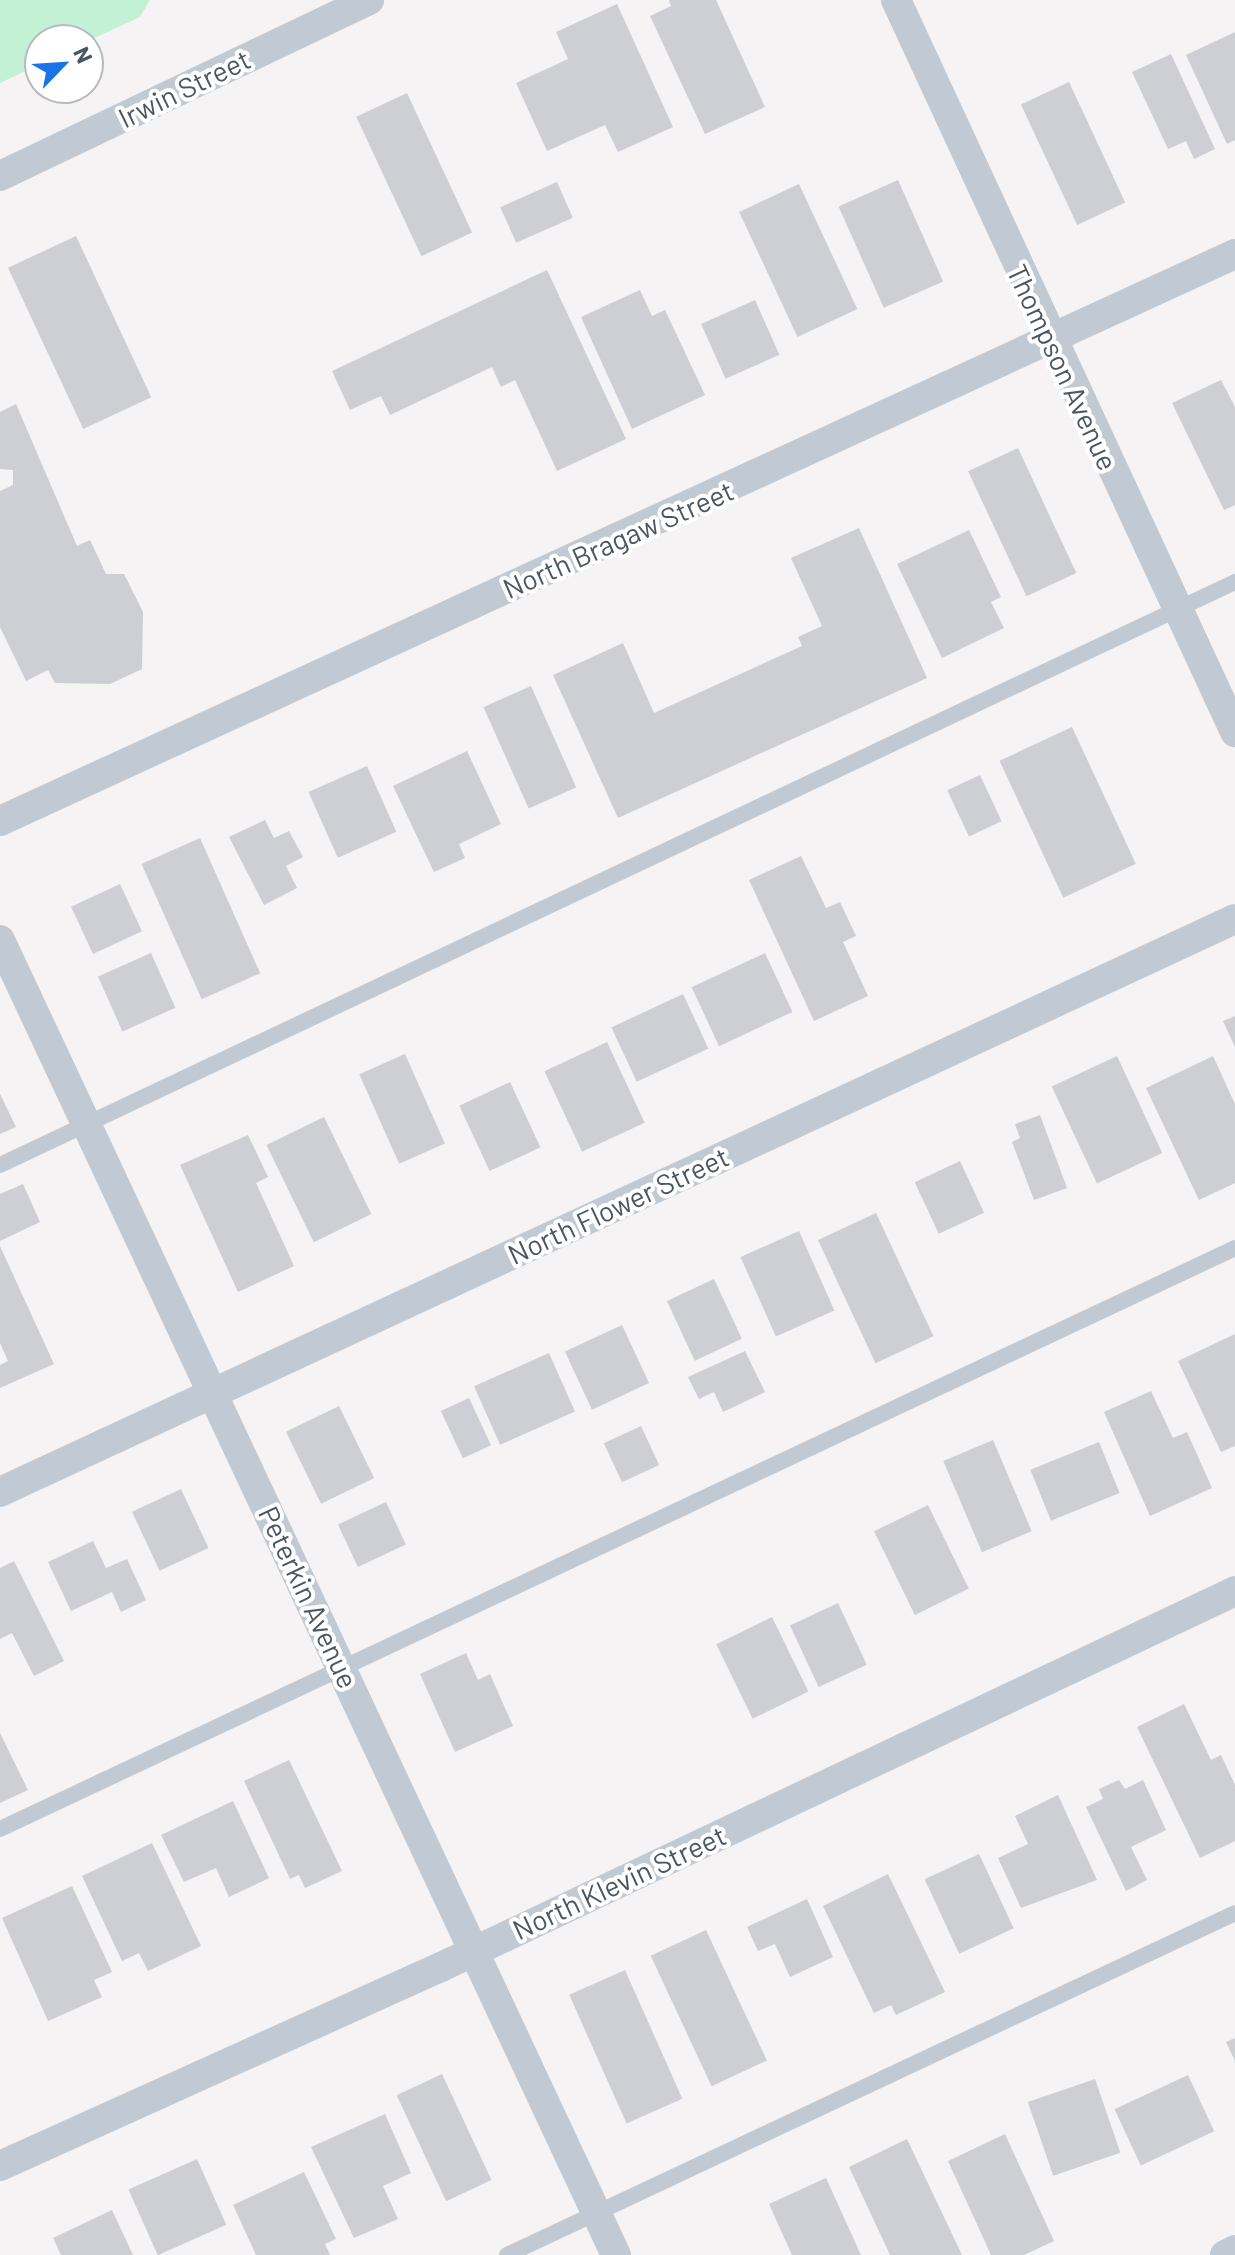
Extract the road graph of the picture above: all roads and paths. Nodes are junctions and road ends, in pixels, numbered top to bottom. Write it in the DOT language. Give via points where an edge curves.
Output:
graph roads {
  1 [pos="369,0"];
  2 [pos="896,0"];
  3 [pos="0,176"];
  4 [pos="1235,254"];
  5 [pos="1050,341"];
  6 [pos="1235,582"];
  7 [pos="1177,609"];
  8 [pos="1235,732"];
  9 [pos="0,821"];
  10 [pos="1235,919"];
  11 [pos="0,940"];
  12 [pos="89,1124"];
  13 [pos="0,1165"];
  14 [pos="1235,1248"];
  15 [pos="213,1393"];
  16 [pos="0,1492"];
  17 [pos="1235,1591"];
  18 [pos="343,1670"];
  19 [pos="0,1829"];
  20 [pos="1235,1913"];
  21 [pos="474,1951"];
  22 [pos="0,2166"];
  23 [pos="596,2213"];
  24 [pos="1235,2250"];
  25 [pos="507,2255"];
  26 [pos="616,2255"];
  27 [pos="1225,2255"];
  1 -- 3 [label="street, Irwin Street"];
  2 -- 5 [label="street, Thompson Avenue"];
  4 -- 5 [label="street, North Bragaw Street"];
  5 -- 7 [label="street, Thompson Avenue"];
  5 -- 9 [label="street, North Bragaw Street"];
  6 -- 7 [label="lane"];
  7 -- 8 [label="street, Thompson Avenue"];
  7 -- 12 [label="lane"];
  10 -- 15 [label="street, North Flower Street"];
  11 -- 12 [label="street, Peterkin Avenue"];
  12 -- 13 [label="lane"];
  12 -- 15 [label="street, Peterkin Avenue"];
  14 -- 18 [label="lane"];
  15 -- 16 [label="street, North Flower Street"];
  15 -- 18 [label="street, Peterkin Avenue"];
  17 -- 21 [label="street, North Klevin Street"];
  18 -- 19 [label="lane"];
  18 -- 21 [label="street, Peterkin Avenue"];
  20 -- 23 [label="lane"];
  21 -- 22 [label="street, North Klevin Street"];
  21 -- 23 [label="street, Peterkin Avenue"];
  23 -- 25 [label="lane"];
  23 -- 26 [label="street, Peterkin Avenue"];
  24 -- 27 [label="street"];
}
